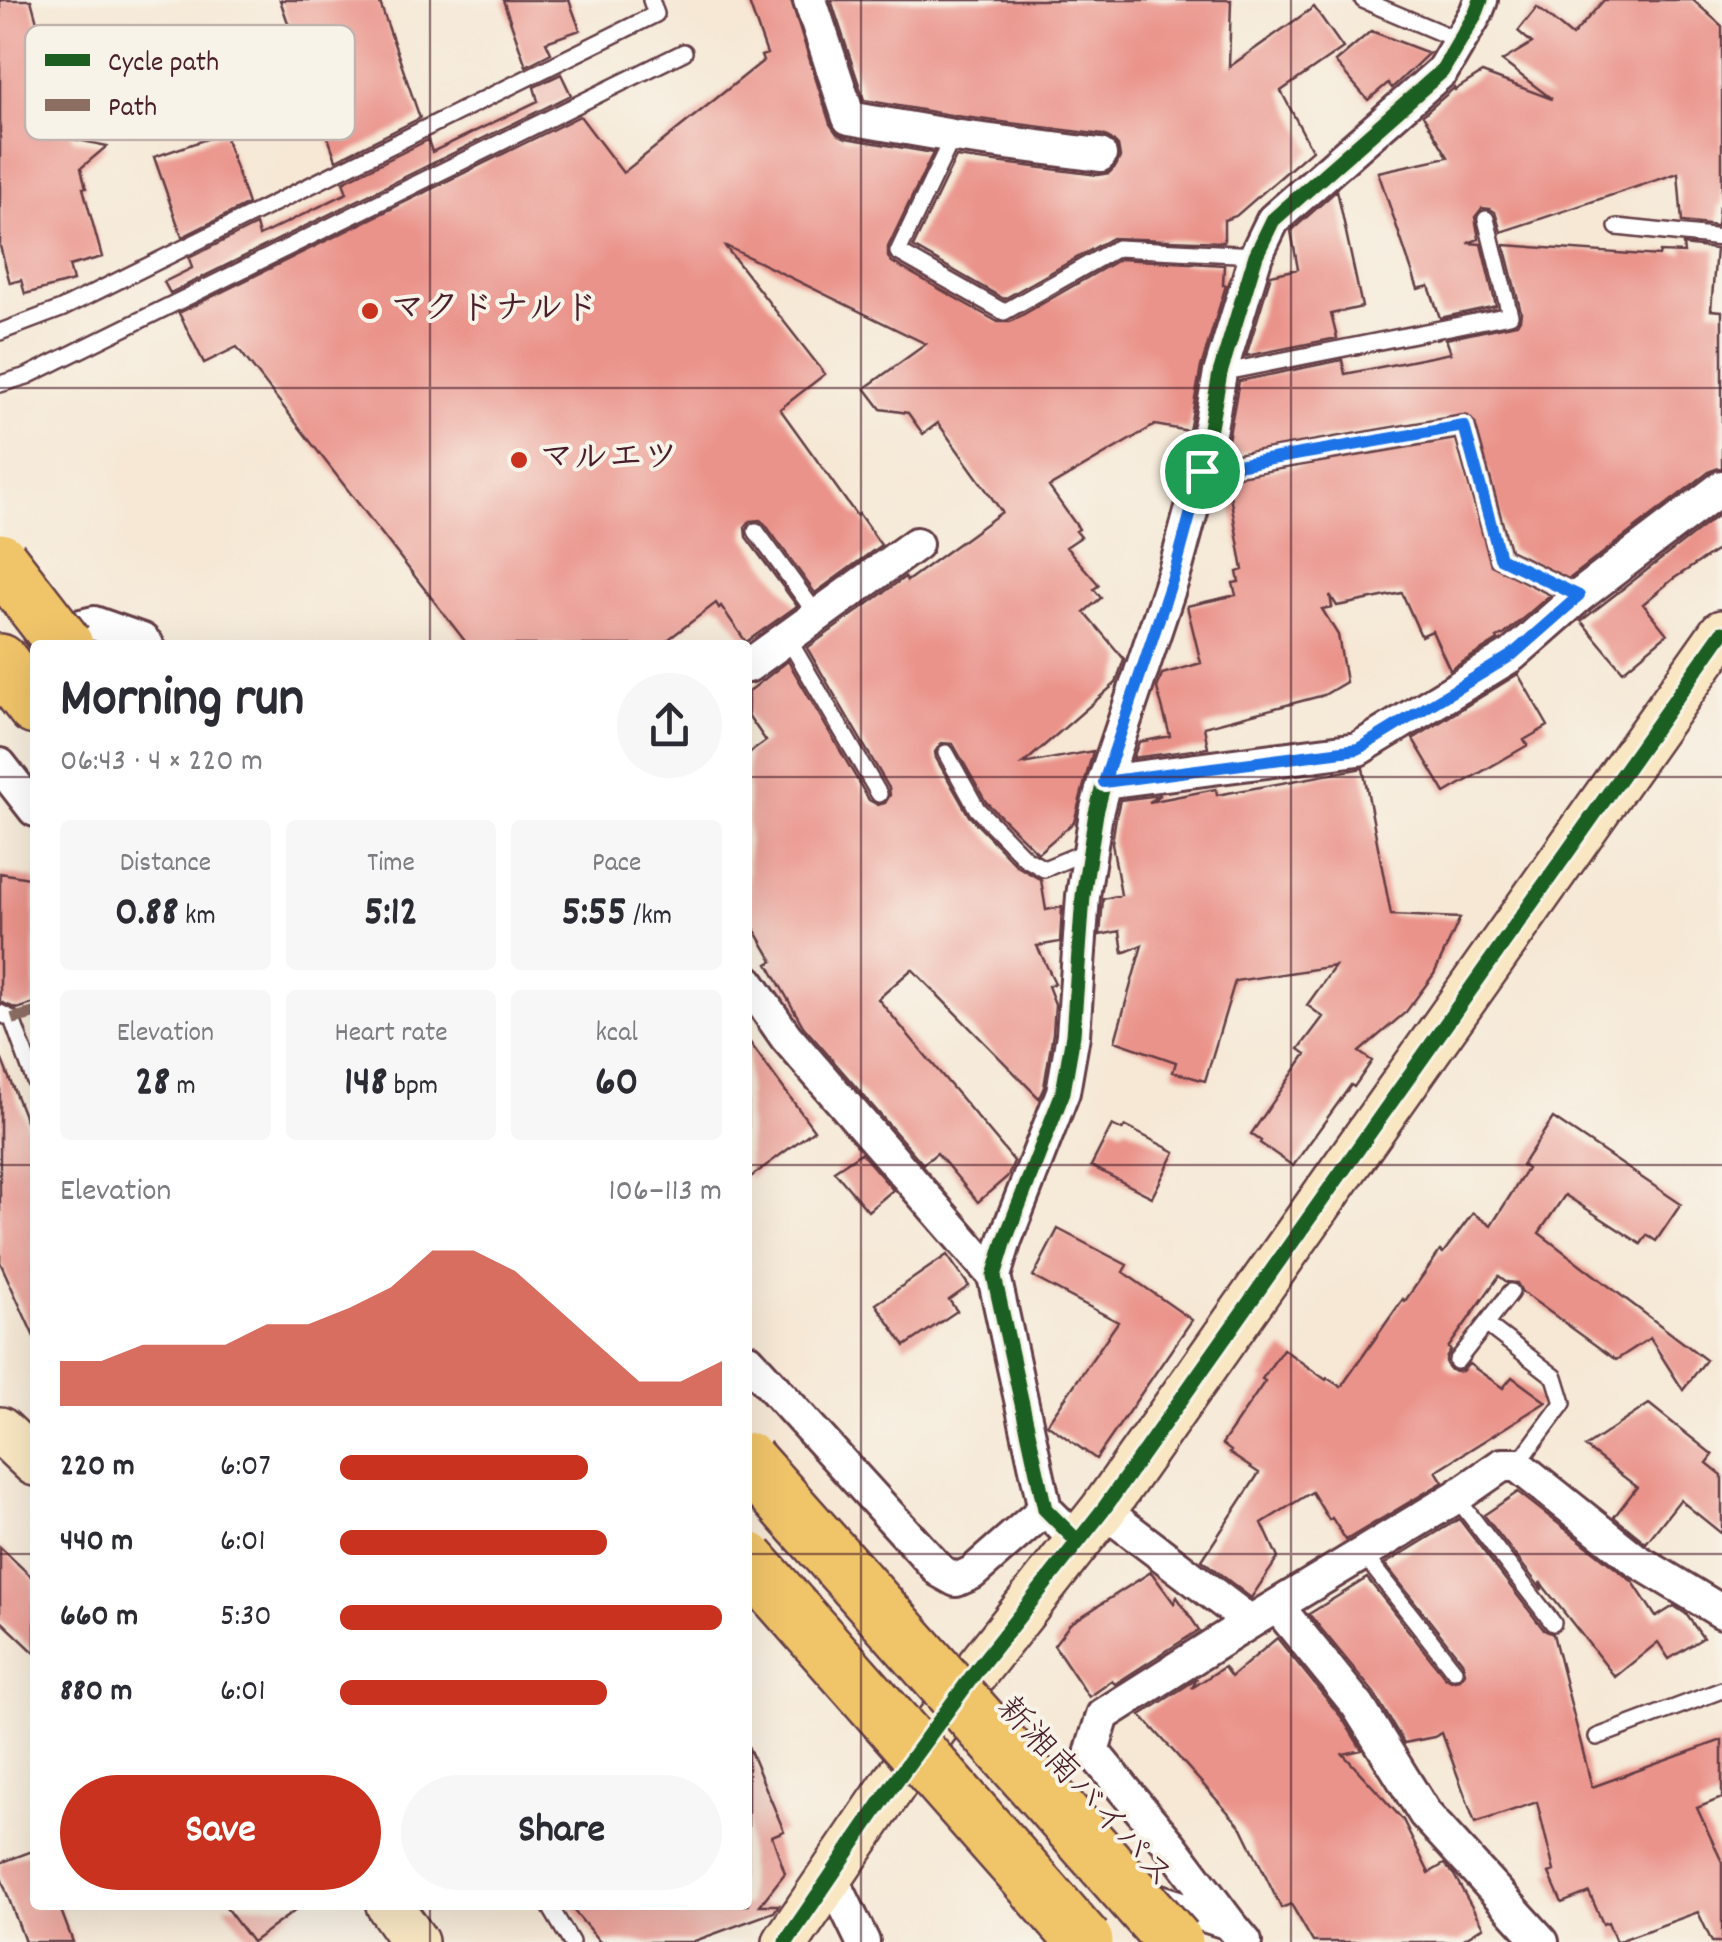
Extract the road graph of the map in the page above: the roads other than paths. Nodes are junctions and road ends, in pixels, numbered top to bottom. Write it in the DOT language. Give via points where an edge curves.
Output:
graph roads {
  1 [pos="651,0"];
  2 [pos="810,0"];
  3 [pos="1363,0"];
  4 [pos="1481,0"];
  5 [pos="1460,41"];
  6 [pos="684,52"];
  7 [pos="953,136"];
  8 [pos="1100,155"];
  9 [pos="1486,219"];
  10 [pos="1616,227"];
  11 [pos="1722,238"];
  12 [pos="1256,255"];
  13 [pos="0,332"];
  14 [pos="1220,373"];
  15 [pos="0,384"];
  16 [pos="1202,471"];
  17 [pos="1722,487"];
  18 [pos="756,532"];
  19 [pos="916,544"];
  20 [pos="0,561"];
  21 [pos="1579,596"];
  22 [pos="817,615"];
  23 [pos="1722,632"];
  24 [pos="788,637"];
  25 [pos="32,640"];
  26 [pos="54,640"];
  27 [pos="142,640"];
  28 [pos="752,663"];
  29 [pos="946,753"];
  30 [pos="0,765"];
  31 [pos="1104,782"];
  32 [pos="879,794"];
  33 [pos="30,804"];
  34 [pos="1090,850"];
  35 [pos="752,988"];
  36 [pos="0,1012"];
  37 [pos="30,1068"];
  38 [pos="994,1276"];
  39 [pos="1511,1292"];
  40 [pos="1486,1324"];
  41 [pos="1457,1361"];
  42 [pos="752,1364"];
  43 [pos="1517,1465"];
  44 [pos="752,1466"];
  45 [pos="1456,1498"];
  46 [pos="1045,1509"];
  47 [pos="1091,1526"];
  48 [pos="1363,1554"];
  49 [pos="752,1565"];
  50 [pos="752,1590"];
  51 [pos="800,1594"];
  52 [pos="1722,1612"];
  53 [pos="1264,1614"];
  54 [pos="1553,1623"];
  55 [pos="1454,1670"];
  56 [pos="1722,1690"];
  57 [pos="1597,1737"];
  58 [pos="831,1876"];
  59 [pos="1099,1881"];
  60 [pos="393,1910"];
  61 [pos="552,1910"];
  62 [pos="1237,1933"];
  63 [pos="415,1942"];
  64 [pos="571,1942"];
  65 [pos="786,1942"];
  66 [pos="863,1942"];
  67 [pos="1086,1942"];
  68 [pos="1175,1942"];
  69 [pos="1542,1942"];
  1 -- 13 [label="lane" via="656,14 62,309"];
  2 -- 7 [label="street" via="849,118"];
  3 -- 5 [label="lane"];
  4 -- 5 [label="street"];
  5 -- 12 [label="street" via="1442,71 1273,220"];
  6 -- 15 [label="lane"];
  7 -- 8 [label="street"];
  7 -- 12 [label="lane" via="898,252 1004,312 1116,248"];
  9 -- 14 [label="lane" via="1510,315"];
  10 -- 11 [label="lane"];
  12 -- 14 [label="street"];
  14 -- 16 [label="street"];
  16 -- 21 [label="lane" via="1464,426 1500,558"];
  16 -- 31 [label="street"];
  17 -- 21 [label="street"];
  18 -- 22 [label="lane"];
  19 -- 22 [label="street"];
  20 -- 25 [label="highway, bridge"];
  21 -- 31 [label="street" via="1512,655 1358,749"];
  22 -- 24 [label="street"];
  23 -- 47 [label="street"];
  24 -- 28 [label="street"];
  24 -- 32 [label="lane"];
  26 -- 27 [label="street" via="94,623"];
  29 -- 34 [label="lane" via="977,809 1025,858 1044,868"];
  30 -- 33 [label="street"];
  31 -- 34 [label="street"];
  34 -- 38 [label="street" via="1063,1092"];
  35 -- 38 [label="street" via="786,1036"];
  36 -- 37 [label="lane" via="12,1018"];
  38 -- 46 [label="street"];
  39 -- 40 [label="lane"];
  40 -- 41 [label="lane"];
  40 -- 43 [label="lane" via="1556,1377 1563,1403"];
  42 -- 46 [label="street" via="940,1571 956,1580"];
  43 -- 45 [label="street" via="1502,1466"];
  43 -- 52 [label="street" via="1636,1560"];
  44 -- 68 [label="highway, 新湘南バイパス, bridge"];
  45 -- 48 [label="street"];
  45 -- 54 [label="lane"];
  46 -- 47 [label="street"];
  47 -- 53 [label="street"];
  47 -- 58 [label="street" via="979,1667"];
  48 -- 53 [label="street"];
  48 -- 55 [label="lane"];
  49 -- 67 [label="highway, bridge"];
  50 -- 51 [label="street"];
  53 -- 62 [label="street" via="1103,1714 1092,1751"];
  53 -- 69 [label="street" via="1358,1706 1424,1814"];
  56 -- 57 [label="lane"];
  58 -- 65 [label="street"];
  58 -- 66 [label="street"];
  59 -- 62 [label="street"];
  60 -- 63 [label="street"];
  61 -- 64 [label="lane"];
}
